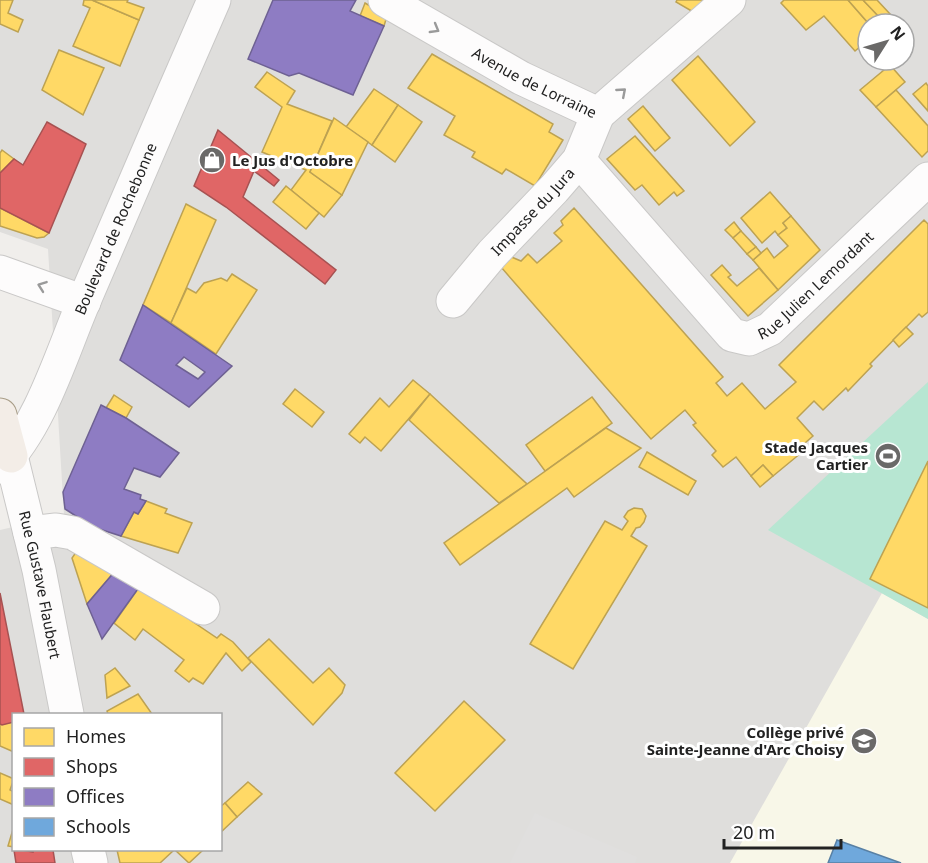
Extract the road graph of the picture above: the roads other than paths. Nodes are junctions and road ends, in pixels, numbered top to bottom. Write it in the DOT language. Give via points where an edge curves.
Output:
graph roads {
  1 [pos="214,0"];
  2 [pos="385,0"];
  3 [pos="729,0"];
  4 [pos="598,114"];
  5 [pos="579,160"];
  6 [pos="928,179"];
  7 [pos="0,273"];
  8 [pos="453,301"];
  9 [pos="84,302"];
  10 [pos="0,415"];
  11 [pos="5,461"];
  12 [pos="30,533"];
  13 [pos="203,608"];
  14 [pos="67,713"];
  1 -- 9 [label="street, Boulevard de Rochebonne"];
  2 -- 4 [label="street, Avenue de Lorraine, one-way" via="521,78"];
  4 -- 3 [label="street, Avenue de Lorraine, one-way"];
  4 -- 5 [label="street, Impasse du Jura"];
  5 -- 6 [label="street, Rue Julien Lemordant" via="732,335 749,339 770,329"];
  5 -- 8 [label="street, Impasse du Jura"];
  9 -- 7 [label="street, one-way"];
  9 -- 11 [label="street, Boulevard de Rochebonne" via="41,406"];
  10 -- 11 [label="main road"];
  11 -- 12 [label="street, Rue Gustave Flaubert"];
  12 -- 13 [label="street" via="73,533"];
  12 -- 14 [label="street, Rue Gustave Flaubert"];
}
